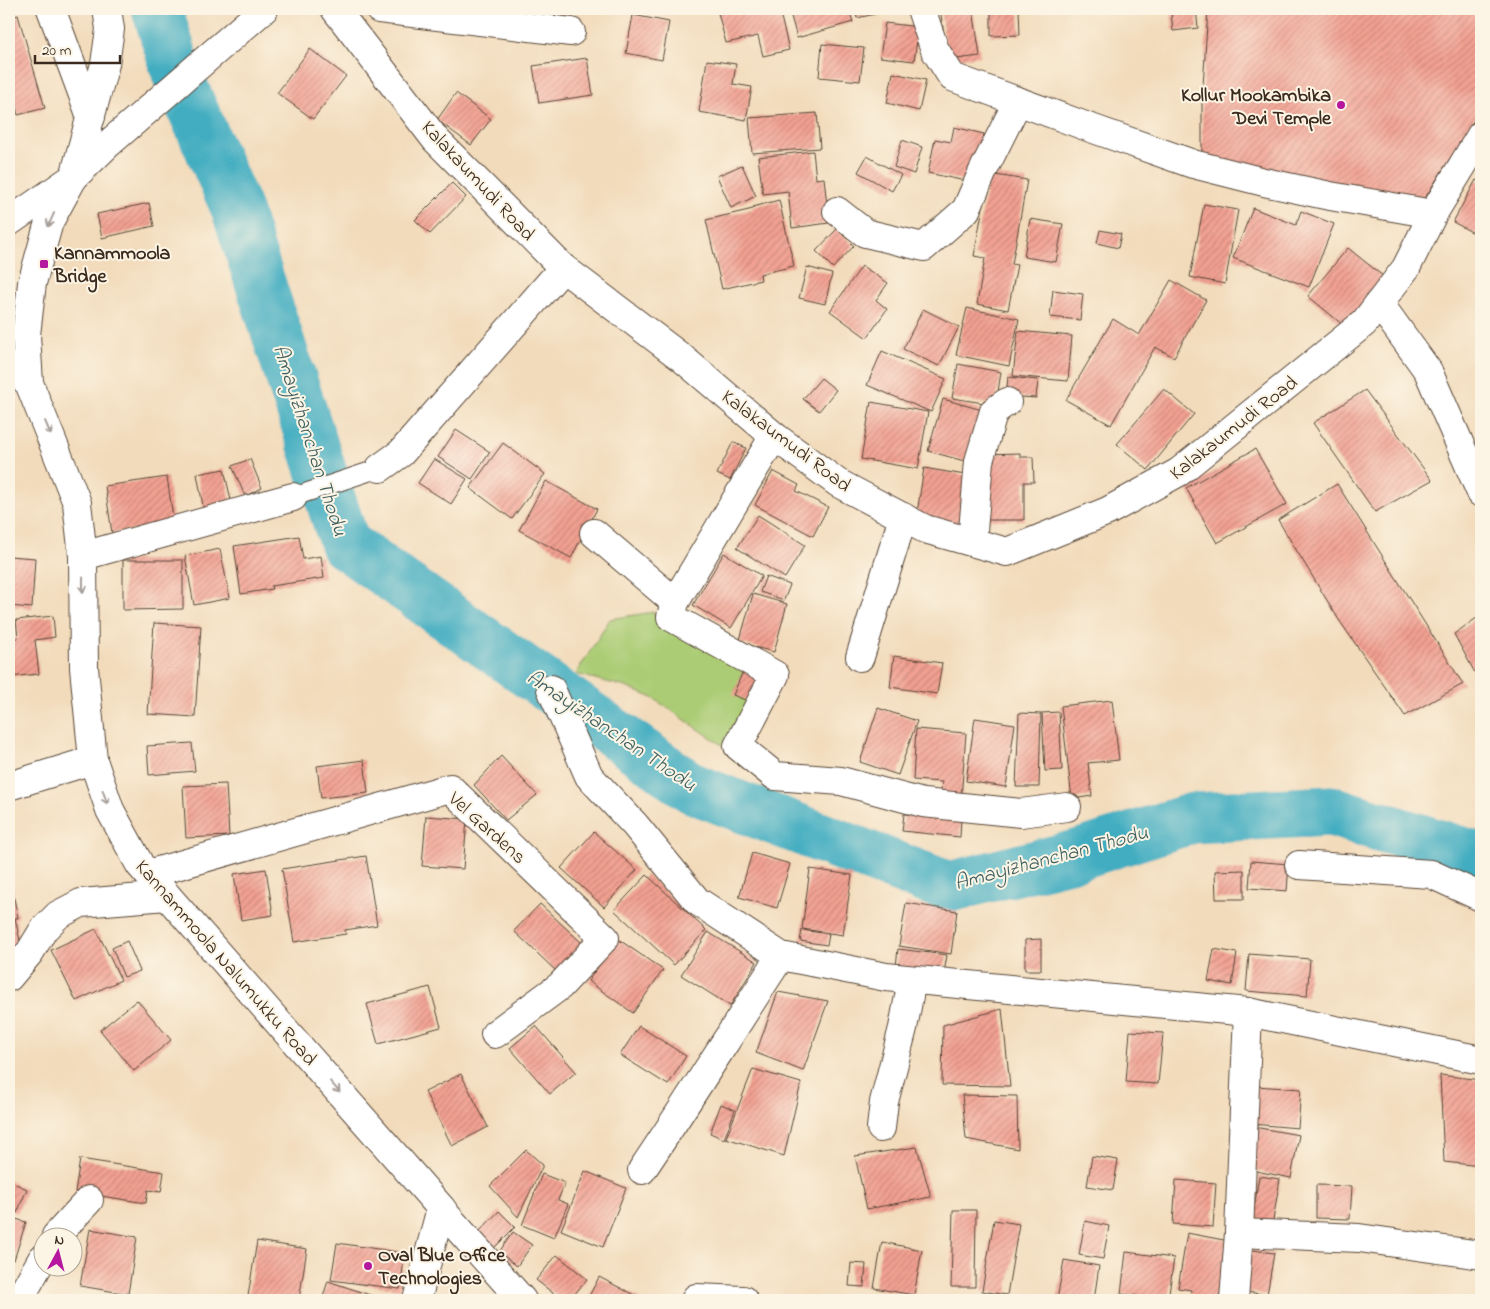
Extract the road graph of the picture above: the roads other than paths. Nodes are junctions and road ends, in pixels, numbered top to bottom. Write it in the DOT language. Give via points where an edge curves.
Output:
graph roads {
  1 [pos="51,9"];
  2 [pos="107,9"];
  3 [pos="335,9"];
  4 [pos="379,9"];
  5 [pos="920,9"];
  6 [pos="261,13"];
  7 [pos="570,32"];
  8 [pos="1018,101"];
  9 [pos="91,117"];
  10 [pos="1480,138"];
  11 [pos="74,177"];
  12 [pos="838,211"];
  13 [pos="1433,214"];
  14 [pos="9,222"];
  15 [pos="563,268"];
  16 [pos="1379,303"];
  17 [pos="19,374"];
  18 [pos="1007,402"];
  19 [pos="774,436"];
  20 [pos="380,468"];
  21 [pos="1481,493"];
  22 [pos="293,497"];
  23 [pos="903,517"];
  24 [pos="594,533"];
  25 [pos="972,542"];
  26 [pos="83,556"];
  27 [pos="675,602"];
  28 [pos="860,657"];
  29 [pos="551,689"];
  30 [pos="93,760"];
  31 [pos="9,786"];
  32 [pos="1067,806"];
  33 [pos="1300,866"];
  34 [pos="148,874"];
  35 [pos="167,896"];
  36 [pos="1481,897"];
  37 [pos="781,956"];
  38 [pos="9,977"];
  39 [pos="912,980"];
  40 [pos="1248,1012"];
  41 [pos="495,1034"];
  42 [pos="1481,1060"];
  43 [pos="881,1128"];
  44 [pos="642,1170"];
  45 [pos="89,1200"];
  46 [pos="441,1208"];
  47 [pos="65,1226"];
  48 [pos="1239,1233"];
  49 [pos="1481,1255"];
  50 [pos="32,1276"];
  51 [pos="696,1298"];
  52 [pos="19,1300"];
  53 [pos="417,1300"];
  54 [pos="522,1300"];
  55 [pos="743,1300"];
  56 [pos="1234,1300"];
  1 -- 9 [label="street"];
  2 -- 9 [label="street" via="110,28 105,64"];
  3 -- 15 [label="street, Kalakaumudi Road" via="436,140"];
  4 -- 7 [label="street"];
  5 -- 8 [label="street" via="935,50 952,77"];
  6 -- 11 [label="street"];
  8 -- 12 [label="street" via="966,210 924,246 864,233"];
  8 -- 13 [label="street" via="1194,164 1330,196"];
  9 -- 11 [label="street"];
  10 -- 13 [label="street, Kalakaumudi Road"];
  11 -- 14 [label="street"];
  11 -- 17 [label="street, Kannammoola Nalumukku Road, one-way" via="49,222 32,284"];
  13 -- 16 [label="street, Kalakaumudi Road" via="1406,268"];
  15 -- 19 [label="street, Kalakaumudi Road" via="682,358"];
  15 -- 20 [label="street" via="401,453"];
  16 -- 21 [label="street" via="1428,370"];
  16 -- 25 [label="street, Kalakaumudi Road" via="1364,323 1179,472 1108,511 1007,552"];
  17 -- 26 [label="street, Kannammoola Nalumukku Road, one-way" via="77,503"];
  18 -- 25 [label="street" via="994,411 979,461"];
  19 -- 23 [label="street, Kalakaumudi Road" via="838,482"];
  19 -- 27 [label="street"];
  20 -- 22 [label="lane"];
  22 -- 26 [label="street"];
  23 -- 25 [label="street, Kalakaumudi Road" via="925,529"];
  23 -- 28 [label="street"];
  24 -- 27 [label="street"];
  26 -- 30 [label="street, Kannammoola Nalumukku Road, one-way" via="84,668"];
  27 -- 32 [label="street" via="672,617 775,675 738,746 775,776 841,781 923,803 1021,813"];
  29 -- 37 [label="street" via="589,776 635,825 697,901"];
  30 -- 31 [label="street"];
  30 -- 34 [label="street, Kannammoola Nalumukku Road, one-way" via="110,810"];
  33 -- 36 [label="street" via="1431,874"];
  34 -- 35 [label="street, Kannammoola Nalumukku Road"];
  34 -- 41 [label="street, Vel Gardens" via="450,788 605,938 560,986"];
  35 -- 38 [label="street" via="81,903 58,916 44,929"];
  35 -- 46 [label="street, Kannammoola Nalumukku Road, one-way"];
  37 -- 39 [label="street"];
  37 -- 44 [label="street"];
  39 -- 40 [label="street"];
  39 -- 43 [label="street"];
  40 -- 42 [label="street"];
  40 -- 48 [label="street"];
  45 -- 47 [label="street"];
  46 -- 53 [label="street"];
  46 -- 54 [label="street, Kannammoola Nalumukku Road"];
  48 -- 49 [label="street" via="1359,1238"];
  48 -- 56 [label="street"];
  50 -- 52 [label="street"];
  51 -- 55 [label="street"];
}
